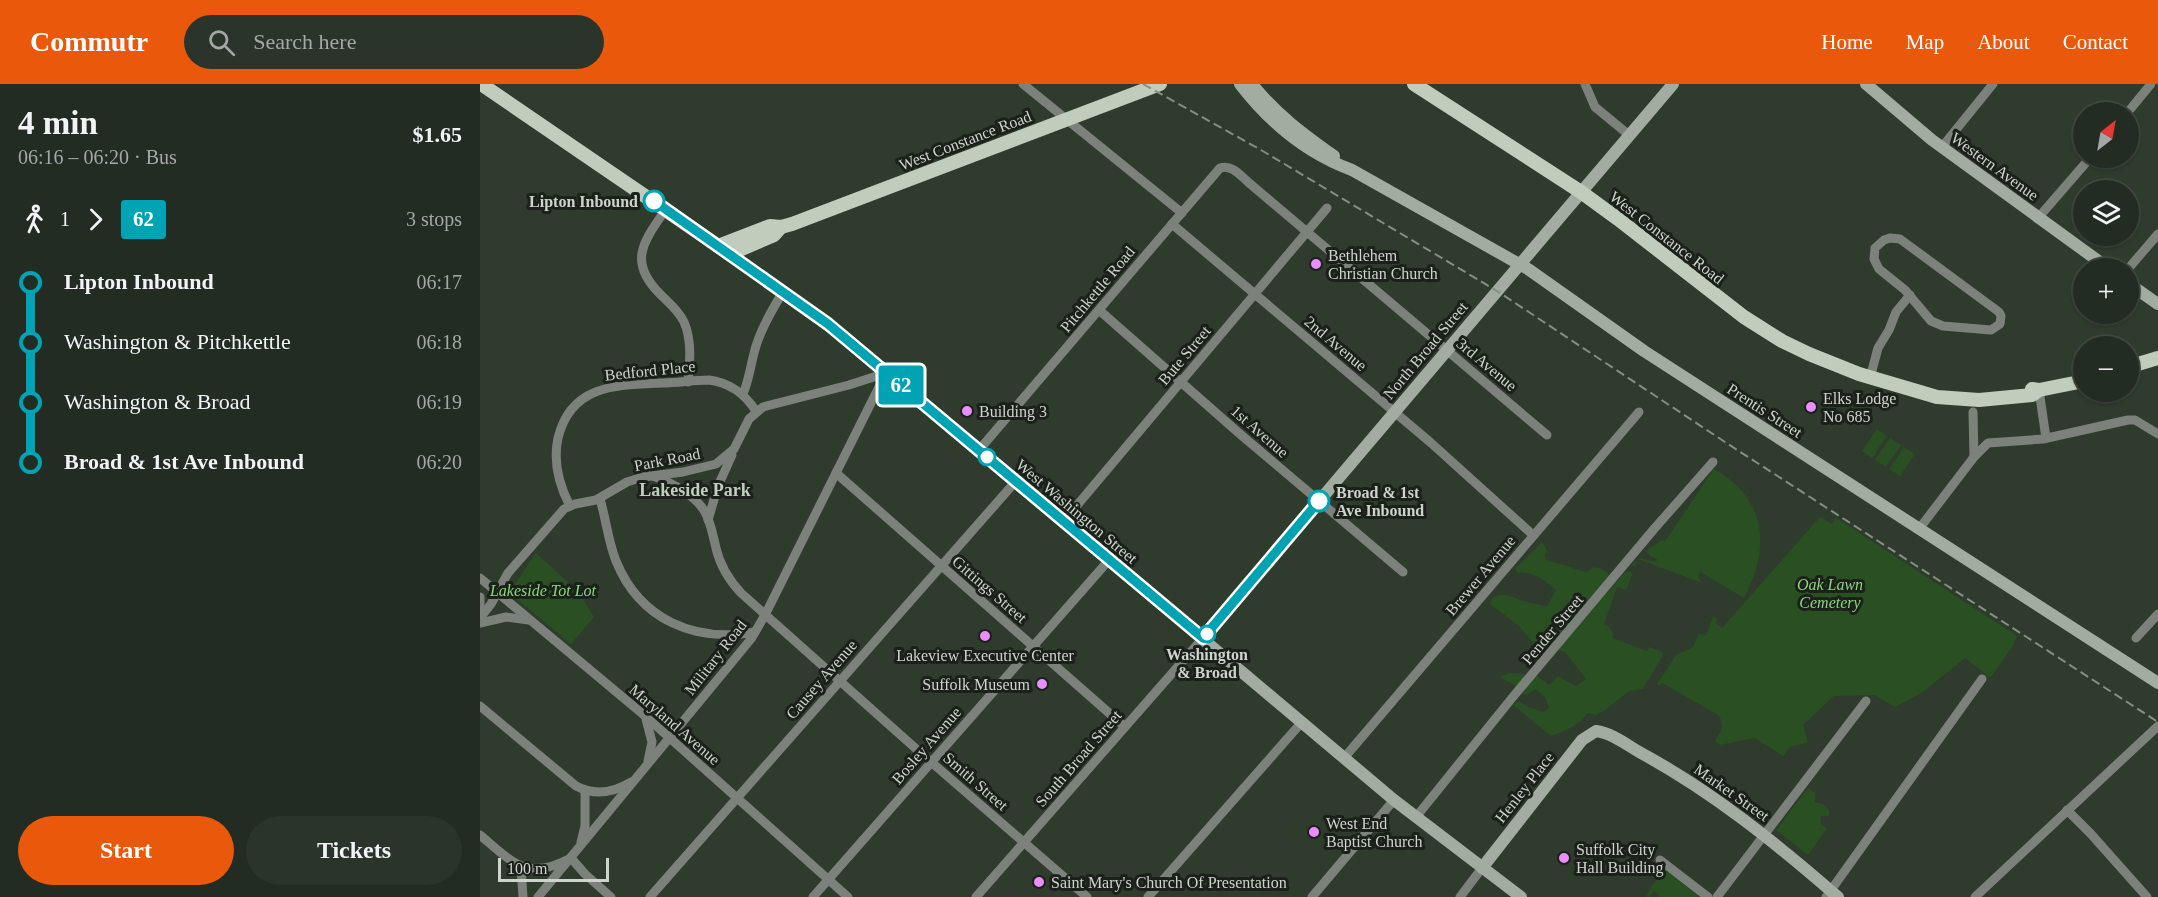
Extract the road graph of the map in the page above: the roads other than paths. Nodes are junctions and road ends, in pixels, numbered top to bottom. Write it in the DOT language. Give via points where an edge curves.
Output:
graph roads {
  1 [pos="481,84"];
  2 [pos="1023,84"];
  3 [pos="1160,84"];
  4 [pos="1240,84"];
  5 [pos="1252,84"];
  6 [pos="1585,84"];
  7 [pos="1866,84"];
  8 [pos="1993,84"];
  9 [pos="2151,84"];
  10 [pos="1669,85"];
  11 [pos="1420,86"];
  12 [pos="2136,102"];
  13 [pos="1066,120"];
  14 [pos="1629,135"];
  15 [pos="1942,147"];
  16 [pos="2081,168"];
  17 [pos="1352,170"];
  18 [pos="1242,177"];
  19 [pos="1581,192"];
  20 [pos="1327,208"];
  21 [pos="666,209"];
  22 [pos="1182,213"];
  23 [pos="2038,218"];
  24 [pos="1172,224"];
  25 [pos="781,227"];
  26 [pos="1306,232"];
  27 [pos="2158,234"];
  28 [pos="718,246"];
  29 [pos="730,254"];
  30 [pos="2095,258"];
  31 [pos="2137,258"];
  32 [pos="2139,291"];
  33 [pos="783,292"];
  34 [pos="1254,294"];
  35 [pos="1910,296"];
  36 [pos="2158,304"];
  37 [pos="1099,310"];
  38 [pos="1447,350"];
  39 [pos="2158,358"];
  40 [pos="2139,364"];
  41 [pos="886,373"];
  42 [pos="1870,378"];
  43 [pos="688,382"];
  44 [pos="1181,382"];
  45 [pos="2073,383"];
  46 [pos="2040,390"];
  47 [pos="743,394"];
  48 [pos="756,411"];
  49 [pos="1395,412"];
  50 [pos="1639,412"];
  51 [pos="1973,412"];
  52 [pos="2158,434"];
  53 [pos="1547,435"];
  54 [pos="2046,438"];
  55 [pos="734,449"];
  56 [pos="979,450"];
  57 [pos="1974,457"];
  58 [pos="1713,462"];
  59 [pos="836,473"];
  60 [pos="650,476"];
  61 [pos="1016,481"];
  62 [pos="600,499"];
  63 [pos="1319,501"];
  64 [pos="570,506"];
  65 [pos="708,520"];
  66 [pos="1063,522"];
  67 [pos="1919,529"];
  68 [pos="1533,535"];
  69 [pos="1109,560"];
  70 [pos="941,566"];
  71 [pos="1403,572"];
  72 [pos="480,578"];
  73 [pos="497,592"];
  74 [pos="480,597"];
  75 [pos="480,608"];
  76 [pos="2158,614"];
  77 [pos="765,615"];
  78 [pos="480,621"];
  79 [pos="531,621"];
  80 [pos="755,632"];
  81 [pos="1203,638"];
  82 [pos="2136,638"];
  83 [pos="1033,647"];
  84 [pos="1982,679"];
  85 [pos="840,681"];
  86 [pos="2158,683"];
  87 [pos="1866,701"];
  88 [pos="480,706"];
  89 [pos="644,715"];
  90 [pos="1302,722"];
  91 [pos="2158,726"];
  92 [pos="1125,727"];
  93 [pos="1596,731"];
  94 [pos="669,738"];
  95 [pos="1344,758"];
  96 [pos="931,762"];
  97 [pos="645,768"];
  98 [pos="636,778"];
  99 [pos="585,791"];
  100 [pos="737,798"];
  101 [pos="1394,800"];
  102 [pos="2067,810"];
  103 [pos="1416,817"];
  104 [pos="480,835"];
  105 [pos="1764,835"];
  106 [pos="1023,843"];
  107 [pos="577,849"];
  108 [pos="571,858"];
  109 [pos="1660,860"];
  110 [pos="521,867"];
  111 [pos="1482,868"];
  112 [pos="828,880"];
  113 [pos="1831,895"];
  114 [pos="523,897"];
  115 [pos="538,897"];
  116 [pos="611,897"];
  117 [pos="650,897"];
  118 [pos="813,897"];
  119 [pos="848,897"];
  120 [pos="975,897"];
  121 [pos="1087,897"];
  122 [pos="1148,897"];
  123 [pos="1312,897"];
  124 [pos="1460,897"];
  125 [pos="1521,897"];
  126 [pos="1708,897"];
  127 [pos="1717,897"];
  128 [pos="1975,897"];
  129 [pos="2147,897"];
  1 -- 21 [label="main road, West Washington Street"];
  2 -- 13 [label="street"];
  3 -- 13 [label="main road, West Constance Road"];
  4 -- 17 [label="street, Prentis Street" via="1293,139 1329,162"];
  5 -- 17 [label="street, Prentis Street" via="1293,127"];
  6 -- 14 [label="street" via="1595,107"];
  7 -- 15 [label="street, Western Avenue"];
  8 -- 15 [label="street"];
  9 -- 12 [label="street"];
  10 -- 14 [label="street, North Broad Street"];
  11 -- 19 [label="main road, West Constance Road"];
  13 -- 22 [label="street"];
  13 -- 25 [label="main road, West Constance Road"];
  14 -- 19 [label="street, North Broad Street"];
  15 -- 23 [label="street, Western Avenue"];
  16 -- 23 [label="street"];
  17 -- 67 [label="street, Prentis Street" via="1528,269 1644,351"];
  18 -- 22 [label="street, Pitchkettle Road" via="1227,166 1220,168"];
  18 -- 26 [label="street, 3rd Avenue"];
  19 -- 38 [label="street, North Broad Street"];
  19 -- 42 [label="main road, West Constance Road" via="1761,328 1809,354"];
  20 -- 26 [label="street, Bute Street"];
  21 -- 28 [label="main road, West Washington Street"];
  21 -- 43 [label="street" via="646,238 640,260 646,278 686,325"];
  22 -- 24 [label="street, Pitchkettle Road"];
  23 -- 30 [label="street, Western Avenue"];
  24 -- 34 [label="street, 2nd Avenue"];
  24 -- 37 [label="street, Pitchkettle Road"];
  25 -- 28 [label="main road, West Constance Road" via="770,226"];
  25 -- 29 [label="main road, West Constance Road" via="774,235"];
  26 -- 34 [label="street, Bute Street"];
  26 -- 38 [label="street, 3rd Avenue"];
  27 -- 31 [label="street"];
  28 -- 29 [label="main road, West Washington Street"];
  29 -- 33 [label="street, West Washington Street"];
  32 -- 36 [label="street"];
  33 -- 41 [label="street, West Washington Street"];
  33 -- 47 [label="street" via="762,330"];
  34 -- 44 [label="street, Bute Street"];
  34 -- 49 [label="street, 2nd Avenue"];
  35 -- 35 [label="street" via="1876,266 1875,248 1884,240 1900,239 1999,312 2002,320 1991,330 1943,326 1931,321"];
  35 -- 42 [label="street" via="1896,312 1878,348"];
  37 -- 44 [label="street, 1st Avenue"];
  37 -- 56 [label="street, Pitchkettle Road"];
  38 -- 49 [label="street, North Broad Street"];
  38 -- 53 [label="street, 3rd Avenue"];
  39 -- 40 [label="main road"];
  41 -- 48 [label="street" via="765,405"];
  41 -- 56 [label="street, West Washington Street"];
  41 -- 59 [label="street, Military Road"];
  42 -- 46 [label="main road, West Constance Road" via="1937,397 1979,400 2032,395"];
  43 -- 47 [label="street, Bedford Place" via="720,382"];
  43 -- 64 [label="street, Bedford Place" via="605,388 578,401 565,419 557,443 558,473"];
  44 -- 63 [label="street, 1st Avenue"];
  44 -- 66 [label="street, Bute Street"];
  45 -- 46 [label="main road, West Constance Road"];
  46 -- 54 [label="street"];
  47 -- 48 [label="street, Bedford Place"];
  48 -- 55 [label="street, Park Road"];
  49 -- 63 [label="street, North Broad Street"];
  49 -- 68 [label="street, 2nd Avenue"];
  50 -- 68 [label="street, Brewer Avenue"];
  51 -- 57 [label="street"];
  52 -- 54 [label="street" via="2128,420"];
  54 -- 57 [label="street" via="1988,443"];
  55 -- 60 [label="street, Park Road" via="716,464"];
  55 -- 65 [label="street"];
  56 -- 61 [label="street, West Washington Street"];
  57 -- 67 [label="street"];
  58 -- 103 [label="street, Pender Street"];
  59 -- 70 [label="street, Gittings Street"];
  59 -- 77 [label="street, Military Road"];
  60 -- 62 [label="street, Park Road" via="627,482"];
  60 -- 65 [label="street" via="687,494 704,510"];
  61 -- 66 [label="street, West Washington Street"];
  61 -- 70 [label="street, Causey Avenue"];
  62 -- 64 [label="street, Park Road"];
  62 -- 80 [label="street" via="617,564 644,603 668,621 693,632 722,636"];
  63 -- 71 [label="street, 1st Avenue"];
  63 -- 81 [label="street, North Broad Street"];
  64 -- 73 [label="street" via="507,573"];
  65 -- 77 [label="street, Smith Street" via="727,576"];
  66 -- 69 [label="street, West Washington Street"];
  67 -- 86 [label="street, Prentis Street"];
  68 -- 95 [label="street, Brewer Avenue"];
  69 -- 81 [label="street, West Washington Street"];
  69 -- 83 [label="street, Bosley Avenue"];
  70 -- 83 [label="street, Gittings Street"];
  70 -- 85 [label="street, Causey Avenue"];
  72 -- 73 [label="street, Maryland Avenue"];
  73 -- 78 [label="street"];
  73 -- 79 [label="street, Maryland Avenue"];
  74 -- 75 [label="street"];
  76 -- 82 [label="street"];
  77 -- 80 [label="street, Military Road"];
  77 -- 85 [label="street, Smith Street"];
  78 -- 79 [label="street" via="506,617"];
  79 -- 89 [label="street, Maryland Avenue"];
  80 -- 94 [label="street, Military Road"];
  81 -- 90 [label="street, West Washington Street"];
  81 -- 92 [label="street, South Broad Street"];
  83 -- 92 [label="street, Gittings Street"];
  83 -- 96 [label="street, Bosley Avenue"];
  84 -- 113 [label="street"];
  85 -- 96 [label="street, Smith Street"];
  85 -- 100 [label="street, Causey Avenue"];
  87 -- 105 [label="street"];
  88 -- 99 [label="street"];
  89 -- 94 [label="street, Maryland Avenue"];
  89 -- 97 [label="street" via="652,742"];
  90 -- 95 [label="street, West Washington Street"];
  90 -- 122 [label="street"];
  91 -- 102 [label="street"];
  92 -- 106 [label="street, South Broad Street"];
  93 -- 105 [label="street, Market Street" via="1660,763"];
  93 -- 111 [label="street, Henley Place" via="1581,740"];
  94 -- 97 [label="street, Military Road"];
  94 -- 100 [label="street, Maryland Avenue"];
  95 -- 101 [label="street, West Washington Street"];
  96 -- 106 [label="street, Smith Street"];
  96 -- 112 [label="street, Bosley Avenue"];
  97 -- 98 [label="street, Military Road"];
  98 -- 99 [label="street" via="611,791"];
  98 -- 107 [label="street, Military Road"];
  99 -- 107 [label="street" via="585,825"];
  100 -- 112 [label="street, Maryland Avenue"];
  100 -- 117 [label="street, Causey Avenue"];
  101 -- 103 [label="street, West Washington Street"];
  101 -- 123 [label="street"];
  102 -- 128 [label="street"];
  102 -- 129 [label="street"];
  103 -- 111 [label="street, West Washington Street"];
  104 -- 110 [label="street"];
  105 -- 113 [label="street, Market Street"];
  105 -- 127 [label="street"];
  106 -- 120 [label="street, South Broad Street"];
  106 -- 121 [label="street, Smith Street"];
  107 -- 108 [label="street, Military Road"];
  108 -- 110 [label="street" via="547,868"];
  108 -- 115 [label="street, Military Road"];
  108 -- 116 [label="street"];
  109 -- 126 [label="street"];
  110 -- 114 [label="street"];
  111 -- 124 [label="street"];
  111 -- 125 [label="street, West Washington Street"];
  112 -- 118 [label="street, Bosley Avenue"];
  112 -- 119 [label="street, Maryland Avenue"];
}
